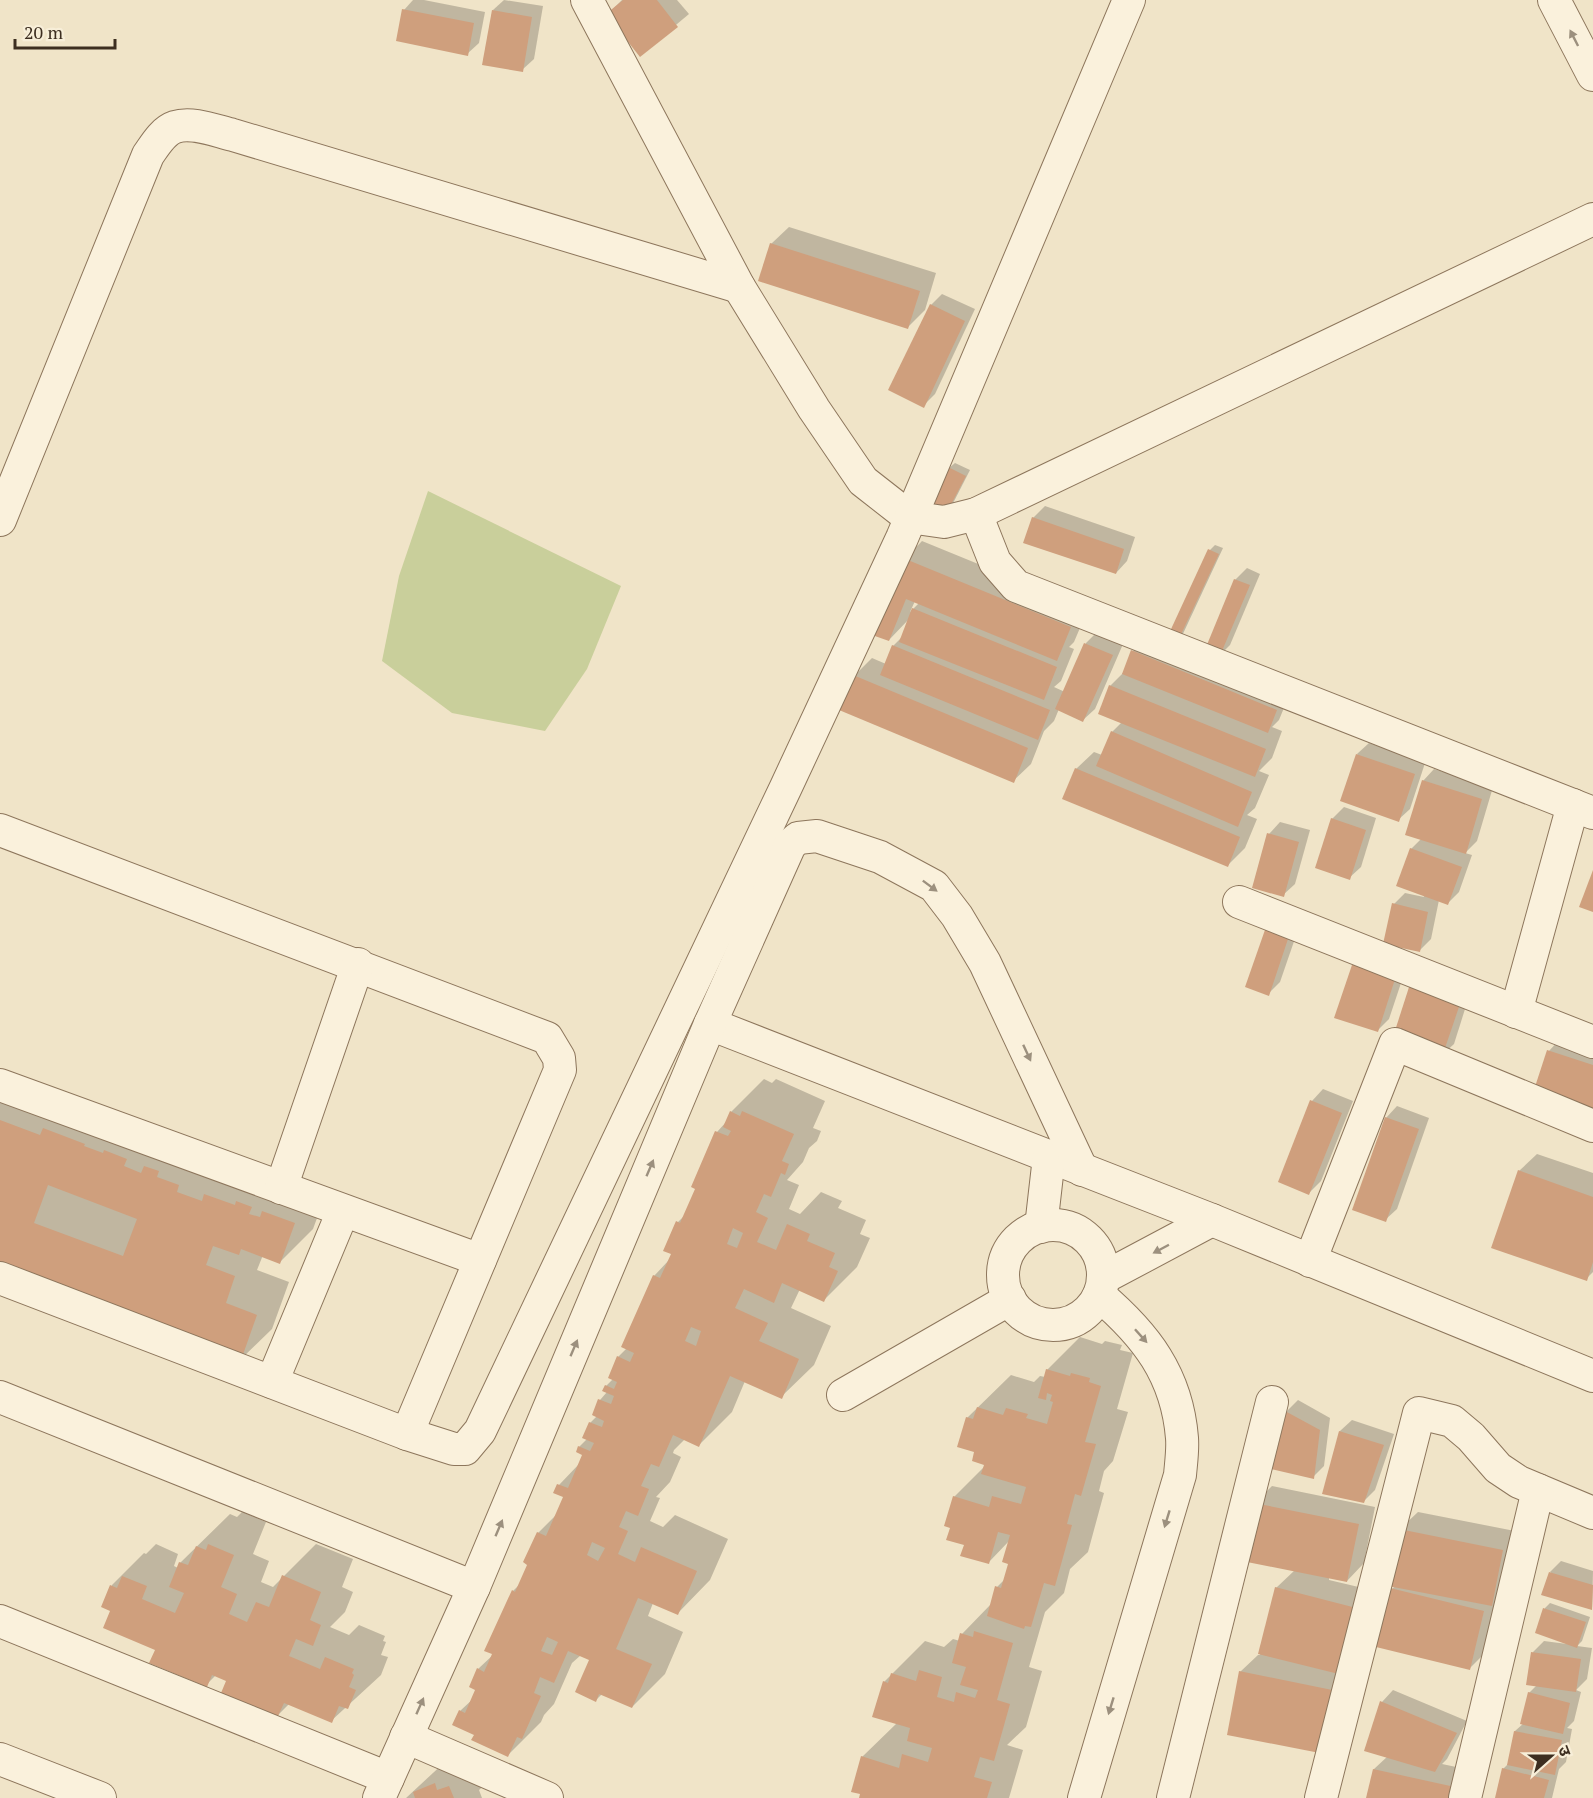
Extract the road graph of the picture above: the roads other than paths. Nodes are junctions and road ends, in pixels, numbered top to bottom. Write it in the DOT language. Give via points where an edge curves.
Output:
graph roads {
  1 [pos="587,0"];
  2 [pos="1129,0"];
  3 [pos="1554,0"];
  4 [pos="1593,75"];
  5 [pos="1593,219"];
  6 [pos="739,288"];
  7 [pos="976,514"];
  8 [pos="909,517"];
  9 [pos="0,519"];
  10 [pos="1583,809"];
  11 [pos="0,830"];
  12 [pos="1239,902"];
  13 [pos="358,964"];
  14 [pos="1516,1012"];
  15 [pos="710,1024"];
  16 [pos="1593,1042"];
  17 [pos="0,1085"];
  18 [pos="1593,1126"];
  19 [pos="1049,1157"];
  20 [pos="1082,1170"];
  21 [pos="281,1188"];
  22 [pos="343,1210"];
  23 [pos="1212,1220"];
  24 [pos="1041,1227"];
  25 [pos="480,1260"];
  26 [pos="1310,1261"];
  27 [pos="0,1278"];
  28 [pos="1101,1287"];
  29 [pos="1010,1299"];
  30 [pos="1593,1376"];
  31 [pos="272,1382"];
  32 [pos="843,1395"];
  33 [pos="0,1396"];
  34 [pos="1272,1402"];
  35 [pos="407,1434"];
  36 [pos="1538,1490"];
  37 [pos="1593,1513"];
  38 [pos="474,1587"];
  39 [pos="0,1621"];
  40 [pos="406,1737"];
  41 [pos="0,1759"];
  42 [pos="383,1788"];
  43 [pos="100,1798"];
  44 [pos="547,1798"];
  45 [pos="1084,1798"];
  46 [pos="1173,1798"];
  47 [pos="1321,1798"];
  48 [pos="1465,1798"];
  1 -- 6 [label="street"];
  2 -- 8 [label="street"];
  4 -- 3 [label="street, one-way"];
  5 -- 7 [label="street"];
  6 -- 8 [label="street" via="863,481"];
  6 -- 9 [label="street" via="233,135 194,126 174,127 148,155"];
  7 -- 8 [label="street" via="944,522"];
  7 -- 10 [label="street" via="995,562 1016,586"];
  8 -- 35 [label="street" via="791,776 480,1431 465,1449"];
  10 -- 14 [label="street"];
  11 -- 13 [label="street"];
  12 -- 14 [label="street"];
  13 -- 21 [label="street"];
  13 -- 25 [label="street" via="547,1038 559,1058 560,1070"];
  14 -- 16 [label="street"];
  15 -- 19 [label="street"];
  15 -- 20 [label="street, one-way" via="790,845 798,838 817,836 880,857 934,886 957,916 985,963"];
  38 -- 15 [label="street, one-way"];
  17 -- 21 [label="street"];
  18 -- 26 [label="street" via="1395,1044"];
  19 -- 20 [label="street"];
  19 -- 24 [label="street"];
  20 -- 23 [label="street"];
  21 -- 22 [label="street"];
  22 -- 25 [label="street"];
  22 -- 31 [label="street"];
  23 -- 26 [label="street"];
  23 -- 28 [label="street, one-way"];
  24 -- 28 [label="street" via="1071,1229 1084,1237 1101,1262"];
  24 -- 29 [label="street" via="1016,1242 1008,1255 1004,1284"];
  25 -- 35 [label="street"];
  26 -- 30 [label="street"];
  27 -- 31 [label="street"];
  28 -- 29 [label="street" via="1091,1308 1063,1324 1032,1320"];
  28 -- 45 [label="street, one-way" via="1149,1345 1168,1380 1179,1412 1182,1441 1180,1475"];
  29 -- 32 [label="street"];
  31 -- 35 [label="street"];
  33 -- 38 [label="street"];
  34 -- 46 [label="street"];
  36 -- 37 [label="street"];
  36 -- 47 [label="street" via="1498,1468 1452,1421 1419,1413"];
  36 -- 48 [label="street"];
  40 -- 38 [label="street, one-way"];
  39 -- 42 [label="street"];
  40 -- 42 [label="street"];
  40 -- 44 [label="street"];
  41 -- 43 [label="street"];
}
